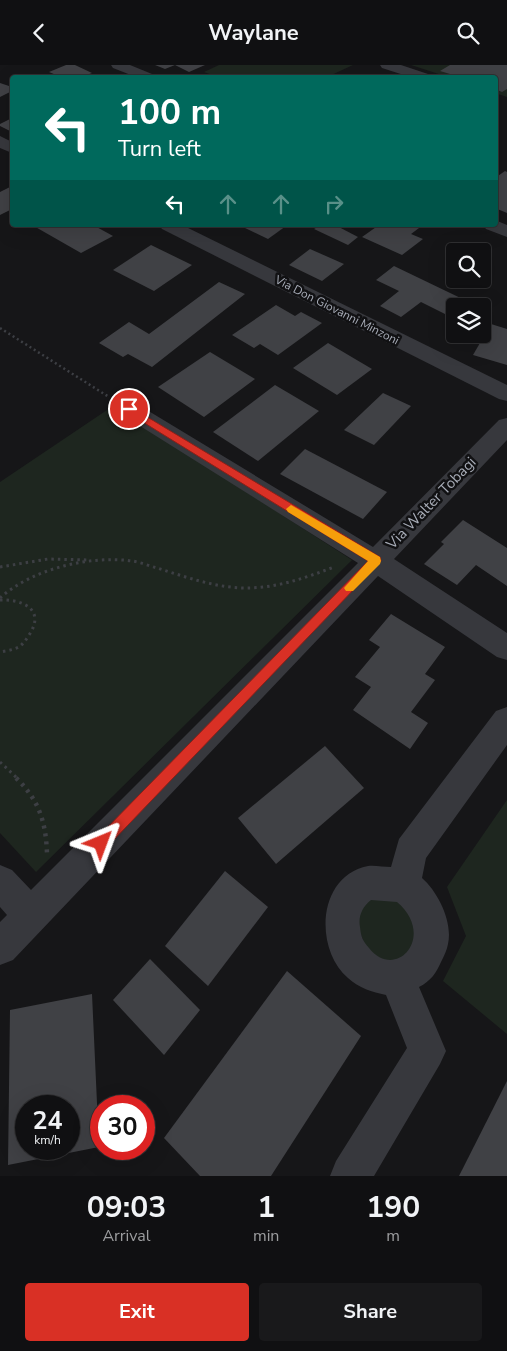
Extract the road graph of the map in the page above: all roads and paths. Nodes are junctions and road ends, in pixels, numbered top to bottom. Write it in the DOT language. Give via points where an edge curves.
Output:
graph roads {
  1 [pos="118,65"];
  2 [pos="387,65"];
  3 [pos="142,75"];
  4 [pos="417,75"];
  5 [pos="172,227"];
  6 [pos="0,328"];
  7 [pos="507,394"];
  8 [pos="129,409"];
  9 [pos="507,425"];
  10 [pos="96,560"];
  11 [pos="376,561"];
  12 [pos="0,567"];
  13 [pos="0,599"];
  14 [pos="507,648"];
  15 [pos="0,652"];
  16 [pos="507,721"];
  17 [pos="0,762"];
  18 [pos="0,882"];
  19 [pos="403,886"];
  20 [pos="39,907"];
  21 [pos="0,947"];
  22 [pos="397,978"];
  23 [pos="351,1176"];
  1 -- 3 [label="street"];
  2 -- 4 [label="street"];
  5 -- 7 [label="street, Via Don Giovanni Minzoni"];
  6 -- 8 [label="path"];
  8 -- 11 [label="street"];
  9 -- 11 [label="street, Via Walter Tobagi"];
  10 -- 11 [label="path" via="132,561 206,583 246,588 292,583 329,567"];
  10 -- 12 [label="path" via="48,559"];
  10 -- 13 [label="path" via="45,571 10,589"];
  11 -- 14 [label="street"];
  11 -- 20 [label="street, Via Walter Tobagi"];
  13 -- 15 [label="path" via="20,601 30,606 36,619 34,631 20,647"];
  16 -- 19 [label="street" via="411,851"];
  17 -- 20 [label="path" via="31,791 43,815 48,848"];
  18 -- 20 [label="street"];
  19 -- 22 [label="street" via="426,910 431,941 424,961 412,972"];
  19 -- 22 [label="street" via="368,883 355,891 344,906 340,922 345,946 354,961 367,972 383,978"];
  20 -- 21 [label="street, Via Walter Tobagi"];
  22 -- 23 [label="street" via="427,1051"];
}
